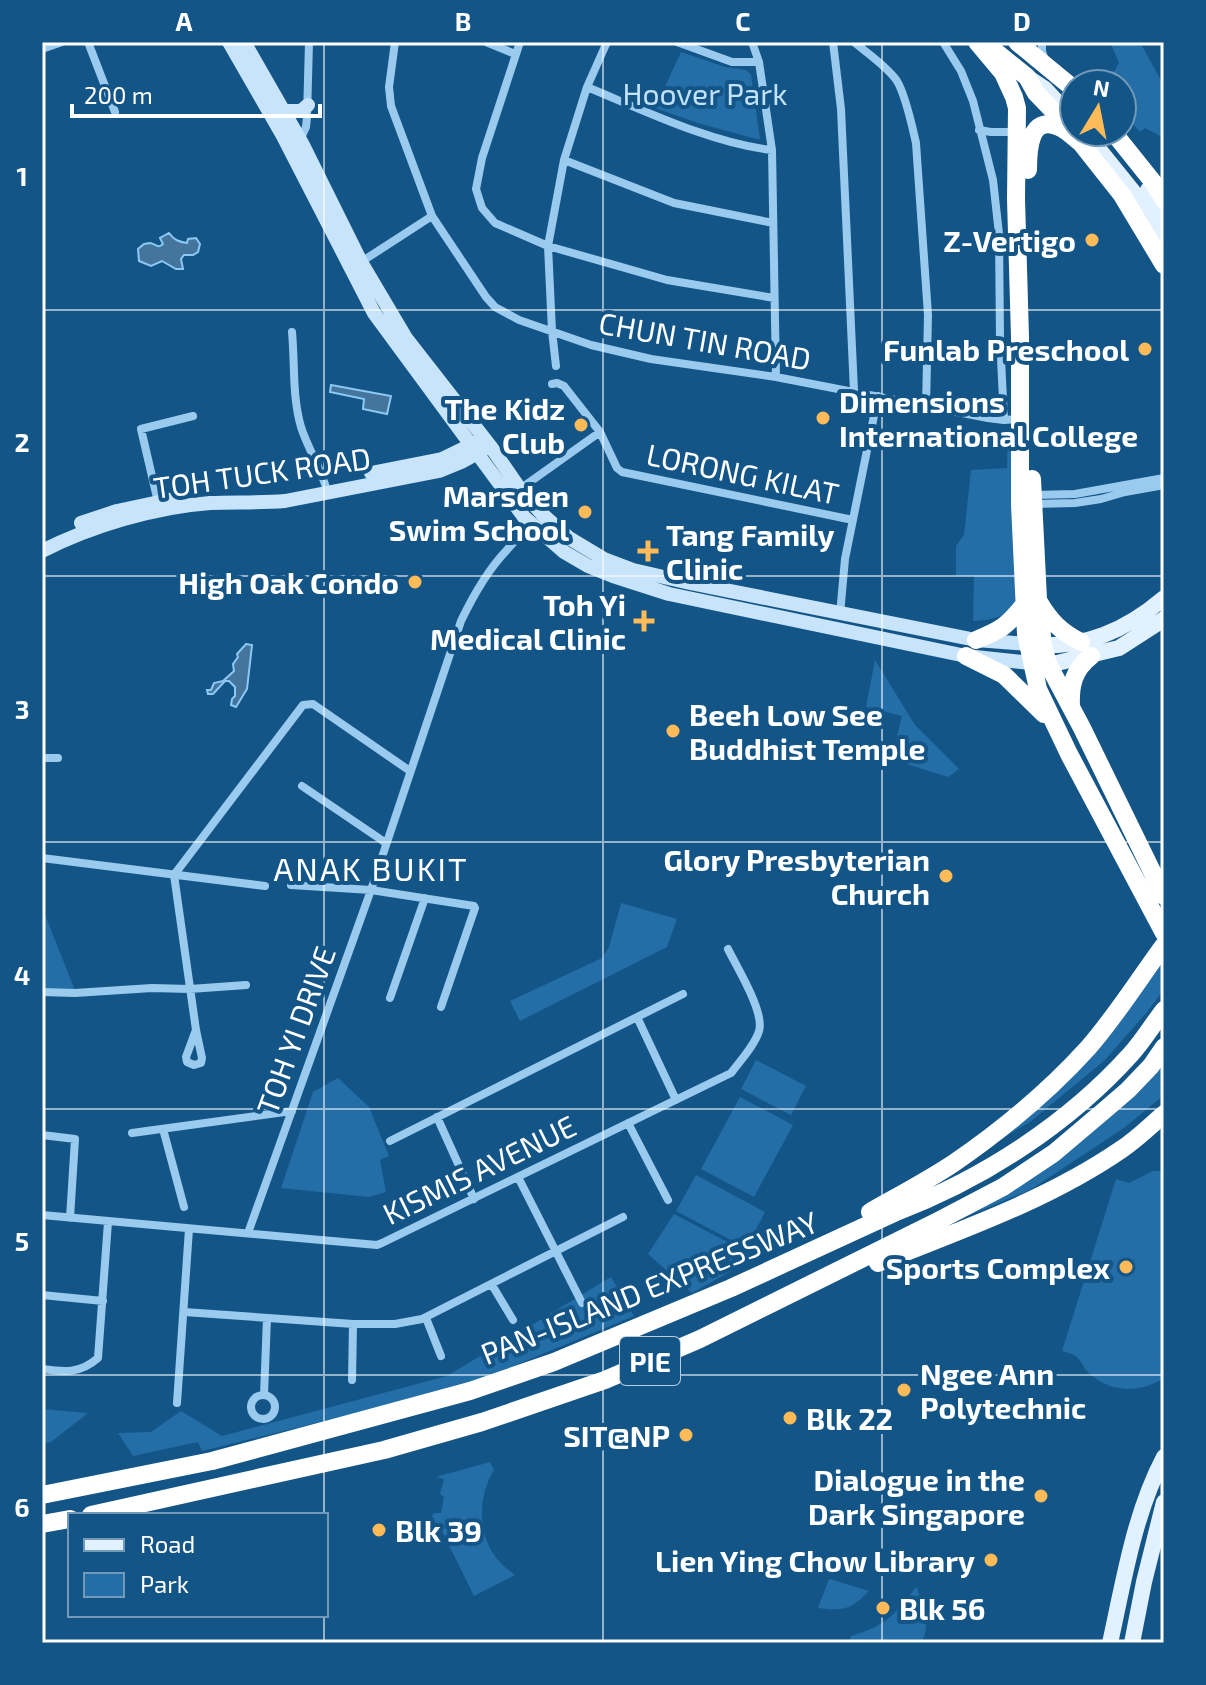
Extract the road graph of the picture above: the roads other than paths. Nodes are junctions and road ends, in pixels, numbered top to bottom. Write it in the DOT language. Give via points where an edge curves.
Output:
graph roads {
  1 [pos="62,42"];
  2 [pos="88,42"];
  3 [pos="229,42"];
  4 [pos="244,42"];
  5 [pos="309,42"];
  6 [pos="395,42"];
  7 [pos="486,42"];
  8 [pos="520,42"];
  9 [pos="607,42"];
  10 [pos="677,42"];
  11 [pos="752,42"];
  12 [pos="833,42"];
  13 [pos="854,42"];
  14 [pos="943,42"];
  15 [pos="977,42"];
  16 [pos="984,42"];
  17 [pos="1017,42"];
  18 [pos="1042,42"];
  19 [pos="42,49"];
  20 [pos="515,54"];
  21 [pos="759,62"];
  22 [pos="1047,65"];
  23 [pos="1058,75"];
  24 [pos="1027,77"];
  25 [pos="587,87"];
  26 [pos="1058,103"];
  27 [pos="308,105"];
  28 [pos="284,111"];
  29 [pos="115,112"];
  30 [pos="1058,114"];
  31 [pos="1058,127"];
  32 [pos="979,130"];
  33 [pos="994,132"];
  34 [pos="1016,132"];
  35 [pos="982,141"];
  36 [pos="295,146"];
  37 [pos="1090,148"];
  38 [pos="1093,148"];
  39 [pos="1116,148"];
  40 [pos="1126,148"];
  41 [pos="772,150"];
  42 [pos="564,160"];
  43 [pos="1164,200"];
  44 [pos="432,216"];
  45 [pos="1164,217"];
  46 [pos="773,223"];
  47 [pos="1164,245"];
  48 [pos="548,246"];
  49 [pos="361,262"];
  50 [pos="1164,265"];
  51 [pos="774,298"];
  52 [pos="552,331"];
  53 [pos="292,332"];
  54 [pos="556,366"];
  55 [pos="776,377"];
  56 [pos="552,384"];
  57 [pos="854,391"];
  58 [pos="878,396"];
  59 [pos="926,407"];
  60 [pos="193,416"];
  61 [pos="1012,420"];
  62 [pos="600,432"];
  63 [pos="481,445"];
  64 [pos="1164,478"];
  65 [pos="1164,485"];
  66 [pos="326,487"];
  67 [pos="520,489"];
  68 [pos="1026,499"];
  69 [pos="158,502"];
  70 [pos="537,519"];
  71 [pos="853,520"];
  72 [pos="42,541"];
  73 [pos="42,551"];
  74 [pos="1164,598"];
  75 [pos="1031,602"];
  76 [pos="840,614"];
  77 [pos="1164,619"];
  78 [pos="971,648"];
  79 [pos="1086,649"];
  80 [pos="1038,654"];
  81 [pos="1071,708"];
  82 [pos="1055,724"];
  83 [pos="42,758"];
  84 [pos="58,758"];
  85 [pos="410,771"];
  86 [pos="302,786"];
  87 [pos="386,843"];
  88 [pos="42,858"];
  89 [pos="174,875"];
  90 [pos="291,885"];
  91 [pos="265,886"];
  92 [pos="371,890"];
  93 [pos="1164,896"];
  94 [pos="425,898"];
  95 [pos="1164,933"];
  96 [pos="1164,945"];
  97 [pos="728,949"];
  98 [pos="246,985"];
  99 [pos="190,989"];
  100 [pos="42,992"];
  101 [pos="683,994"];
  102 [pos="390,998"];
  103 [pos="441,1007"];
  104 [pos="1164,1010"];
  105 [pos="637,1017"];
  106 [pos="196,1030"];
  107 [pos="1164,1047"];
  108 [pos="676,1100"];
  109 [pos="292,1111"];
  110 [pos="1164,1114"];
  111 [pos="437,1117"];
  112 [pos="628,1123"];
  113 [pos="163,1129"];
  114 [pos="132,1133"];
  115 [pos="42,1135"];
  116 [pos="390,1141"];
  117 [pos="518,1177"];
  118 [pos="474,1199"];
  119 [pos="668,1200"];
  120 [pos="184,1207"];
  121 [pos="42,1215"];
  122 [pos="623,1217"];
  123 [pos="70,1218"];
  124 [pos="108,1222"];
  125 [pos="189,1229"];
  126 [pos="248,1233"];
  127 [pos="845,1236"];
  128 [pos="556,1252"];
  129 [pos="812,1283"];
  130 [pos="492,1285"];
  131 [pos="42,1295"];
  132 [pos="103,1301"];
  133 [pos="582,1303"];
  134 [pos="184,1312"];
  135 [pos="267,1318"];
  136 [pos="426,1318"];
  137 [pos="513,1320"];
  138 [pos="353,1324"];
  139 [pos="441,1356"];
  140 [pos="42,1369"];
  141 [pos="352,1380"];
  142 [pos="264,1395"];
  143 [pos="177,1403"];
  144 [pos="1164,1457"];
  145 [pos="42,1495"];
  146 [pos="1164,1502"];
  147 [pos="100,1513"];
  148 [pos="68,1519"];
  149 [pos="42,1524"];
  150 [pos="1110,1643"];
  151 [pos="1132,1643"];
  1 -- 19 [label="street"];
  2 -- 29 [label="street"];
  3 -- 36 [label="main road"];
  4 -- 28 [label="main road"];
  5 -- 27 [label="street"];
  6 -- 44 [label="street, CHUN TIN ROAD" via="391,106"];
  7 -- 20 [label="street"];
  8 -- 20 [label="street"];
  9 -- 25 [label="street"];
  10 -- 21 [label="street" via="732,62"];
  11 -- 21 [label="street"];
  12 -- 57 [label="street"];
  13 -- 59 [label="street" via="897,81 916,143 928,315"];
  14 -- 32 [label="street" via="961,71"];
  15 -- 34 [label="highway" via="1009,85 1017,108"];
  16 -- 24 [label="highway"];
  17 -- 22 [label="highway"];
  18 -- 22 [label="street"];
  20 -- 48 [label="street" via="476,189 482,208 495,223"];
  21 -- 41 [label="street"];
  22 -- 23 [label="highway"];
  24 -- 26 [label="main road"];
  24 -- 30 [label="highway"];
  25 -- 41 [label="street" via="724,140"];
  25 -- 42 [label="street"];
  27 -- 28 [label="main road" via="301,111"];
  27 -- 36 [label="street" via="306,127"];
  28 -- 36 [label="main road"];
  31 -- 68 [label="highway" via="1040,127 1028,149"];
  32 -- 33 [label="street"];
  32 -- 35 [label="street"];
  33 -- 34 [label="street"];
  33 -- 35 [label="street"];
  34 -- 61 [label="highway"];
  35 -- 61 [label="street" via="999,234 1000,338"];
  36 -- 49 [label="main road"];
  36 -- 63 [label="main road" via="374,313"];
  37 -- 50 [label="highway"];
  38 -- 47 [label="main road" via="1135,194"];
  39 -- 45 [label="main road"];
  40 -- 43 [label="highway"];
  41 -- 46 [label="street"];
  42 -- 46 [label="street" via="674,203"];
  42 -- 48 [label="street"];
  44 -- 49 [label="street"];
  44 -- 52 [label="street, CHUN TIN ROAD" via="495,307"];
  46 -- 51 [label="street"];
  48 -- 51 [label="street" via="667,280"];
  48 -- 52 [label="street"];
  49 -- 63 [label="main road" via="406,338"];
  51 -- 55 [label="street"];
  52 -- 54 [label="street"];
  52 -- 55 [label="street, CHUN TIN ROAD" via="651,359"];
  53 -- 66 [label="street" via="301,426"];
  55 -- 57 [label="street, CHUN TIN ROAD"];
  56 -- 62 [label="street, LORONG KILAT" via="564,386"];
  57 -- 58 [label="street, CHUN TIN ROAD"];
  58 -- 59 [label="street, CHUN TIN ROAD"];
  58 -- 71 [label="street"];
  59 -- 61 [label="street, CHUN TIN ROAD"];
  60 -- 69 [label="street, TOH TUCK ROAD" via="141,429"];
  61 -- 68 [label="highway"];
  62 -- 67 [label="street"];
  62 -- 71 [label="street, LORONG KILAT" via="622,472"];
  63 -- 66 [label="main road, TOH TUCK ROAD"];
  63 -- 67 [label="main road"];
  63 -- 70 [label="main road" via="508,496"];
  64 -- 68 [label="street"];
  65 -- 68 [label="street" via="1075,503"];
  66 -- 69 [label="main road, TOH TUCK ROAD"];
  66 -- 73 [label="main road, TOH TUCK ROAD" via="285,501 162,511 77,533"];
  67 -- 70 [label="main road"];
  68 -- 75 [label="highway"];
  69 -- 72 [label="main road, TOH TUCK ROAD" via="76,524"];
  70 -- 76 [label="main road" via="586,550 633,570"];
  70 -- 78 [label="main road" via="564,552 588,566 669,594"];
  70 -- 85 [label="street, TOH YI DRIVE" via="495,563 470,601"];
  71 -- 76 [label="street"];
  74 -- 79 [label="main road"];
  75 -- 78 [label="highway"];
  75 -- 79 [label="highway"];
  75 -- 80 [label="highway" via="1026,634"];
  76 -- 78 [label="main road"];
  77 -- 79 [label="main road" via="1119,648"];
  78 -- 80 [label="main road"];
  78 -- 82 [label="highway"];
  79 -- 80 [label="main road" via="1052,646"];
  79 -- 81 [label="highway" via="1075,674"];
  80 -- 81 [label="highway"];
  80 -- 82 [label="highway" via="1038,689"];
  81 -- 93 [label="highway"];
  82 -- 95 [label="highway"];
  83 -- 84 [label="street"];
  85 -- 87 [label="street, TOH YI DRIVE"];
  85 -- 89 [label="street" via="313,704 303,705"];
  86 -- 87 [label="street"];
  87 -- 92 [label="street, TOH YI DRIVE"];
  88 -- 89 [label="street"];
  89 -- 91 [label="street"];
  89 -- 99 [label="street"];
  90 -- 92 [label="street"];
  92 -- 94 [label="street"];
  92 -- 109 [label="street, TOH YI DRIVE"];
  94 -- 102 [label="street"];
  94 -- 103 [label="street" via="475,908"];
  96 -- 127 [label="highway" via="1088,1047 1052,1084 955,1162 852,1224"];
  97 -- 108 [label="street, KISMIS AVENUE" via="758,1010 760,1030 731,1073"];
  98 -- 99 [label="street"];
  99 -- 100 [label="street"];
  99 -- 106 [label="street"];
  101 -- 105 [label="street"];
  104 -- 127 [label="highway, PAN-ISLAND EXPRESSWAY / PIE" via="1132,1053 1053,1125 985,1169"];
  105 -- 108 [label="street"];
  105 -- 111 [label="street"];
  107 -- 129 [label="highway, PAN-ISLAND EXPRESSWAY / PIE" via="1128,1090 1042,1162 977,1201"];
  108 -- 112 [label="street, KISMIS AVENUE"];
  109 -- 113 [label="street"];
  109 -- 126 [label="street, TOH YI DRIVE"];
  110 -- 129 [label="highway" via="1122,1149 1055,1189 834,1280"];
  111 -- 116 [label="street"];
  111 -- 118 [label="street"];
  112 -- 117 [label="street, KISMIS AVENUE"];
  112 -- 119 [label="street"];
  113 -- 114 [label="street"];
  113 -- 120 [label="street"];
  115 -- 123 [label="street" via="75,1139"];
  117 -- 118 [label="street, KISMIS AVENUE"];
  117 -- 128 [label="street"];
  118 -- 126 [label="street, KISMIS AVENUE" via="380,1244"];
  121 -- 123 [label="street, KISMIS AVENUE"];
  122 -- 128 [label="street"];
  123 -- 124 [label="street, KISMIS AVENUE"];
  124 -- 125 [label="street, KISMIS AVENUE"];
  124 -- 132 [label="street"];
  125 -- 126 [label="street, KISMIS AVENUE"];
  125 -- 134 [label="street"];
  127 -- 145 [label="highway, PAN-ISLAND EXPRESSWAY / PIE" via="569,1356 470,1391 212,1461"];
  128 -- 130 [label="street"];
  128 -- 133 [label="street"];
  129 -- 147 [label="highway, PAN-ISLAND EXPRESSWAY / PIE" via="605,1380 482,1422 384,1450"];
  130 -- 136 [label="street"];
  130 -- 137 [label="street"];
  131 -- 132 [label="street"];
  132 -- 140 [label="street" via="98,1358 78,1371"];
  134 -- 135 [label="street"];
  134 -- 143 [label="street"];
  135 -- 138 [label="street"];
  135 -- 142 [label="street"];
  136 -- 138 [label="street"];
  136 -- 139 [label="street"];
  138 -- 141 [label="street"];
  144 -- 150 [label="main road" via="1138,1520"];
  146 -- 151 [label="main road"];
  148 -- 149 [label="highway"];
}
